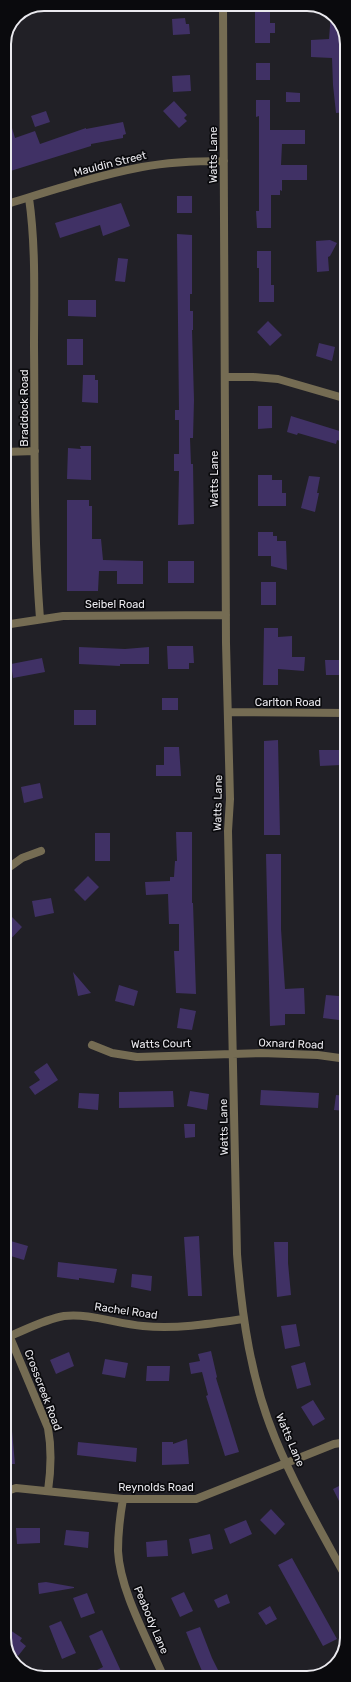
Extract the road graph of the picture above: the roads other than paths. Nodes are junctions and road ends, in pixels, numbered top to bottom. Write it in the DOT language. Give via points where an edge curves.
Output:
graph roads {
  1 [pos="223,11"];
  2 [pos="224,161"];
  3 [pos="29,198"];
  4 [pos="11,203"];
  5 [pos="225,377"];
  6 [pos="340,397"];
  7 [pos="35,451"];
  8 [pos="11,452"];
  9 [pos="226,615"];
  10 [pos="40,619"];
  11 [pos="11,623"];
  12 [pos="229,712"];
  13 [pos="340,713"];
  14 [pos="41,852"];
  15 [pos="11,867"];
  16 [pos="92,1045"];
  17 [pos="233,1054"];
  18 [pos="340,1057"];
  19 [pos="243,1319"];
  20 [pos="11,1336"];
  21 [pos="11,1338"];
  22 [pos="340,1443"];
  23 [pos="286,1462"];
  24 [pos="11,1490"];
  25 [pos="48,1491"];
  26 [pos="123,1499"];
  27 [pos="340,1566"];
  28 [pos="161,1671"];
  1 -- 2 [label="street, Watts Lane"];
  2 -- 3 [label="street, Mauldin Street" via="191,161 143,167"];
  2 -- 5 [label="street, Watts Lane"];
  3 -- 4 [label="street, Mauldin Street"];
  3 -- 7 [label="street, Braddock Road" via="34,234"];
  5 -- 6 [label="street" via="278,380"];
  5 -- 9 [label="street, Watts Lane"];
  7 -- 8 [label="street"];
  7 -- 10 [label="street, Braddock Road"];
  9 -- 10 [label="street, Seibel Road" via="63,616"];
  9 -- 12 [label="street, Watts Lane"];
  10 -- 11 [label="street, Seibel Road"];
  12 -- 13 [label="street, Carlton Road"];
  12 -- 17 [label="street, Watts Lane" via="228,839"];
  14 -- 15 [label="street" via="22,858"];
  16 -- 17 [label="street, Watts Court" via="112,1053 137,1057"];
  17 -- 18 [label="street, Oxnard Road"];
  17 -- 19 [label="street, Watts Lane" via="237,1254"];
  19 -- 20 [label="street, Rachel Road" via="198,1326 160,1327 87,1316 63,1316"];
  19 -- 23 [label="street, Watts Lane" via="263,1403"];
  21 -- 25 [label="street, Crosscreek Road" via="48,1428 51,1467"];
  22 -- 23 [label="street, Reynolds Road"];
  23 -- 26 [label="street, Reynolds Road" via="196,1499"];
  23 -- 27 [label="street, Watts Lane"];
  24 -- 25 [label="street, Reynolds Road"];
  25 -- 26 [label="street, Reynolds Road"];
  26 -- 28 [label="street, Peabody Lane" via="118,1535 120,1564 127,1594"];
}
